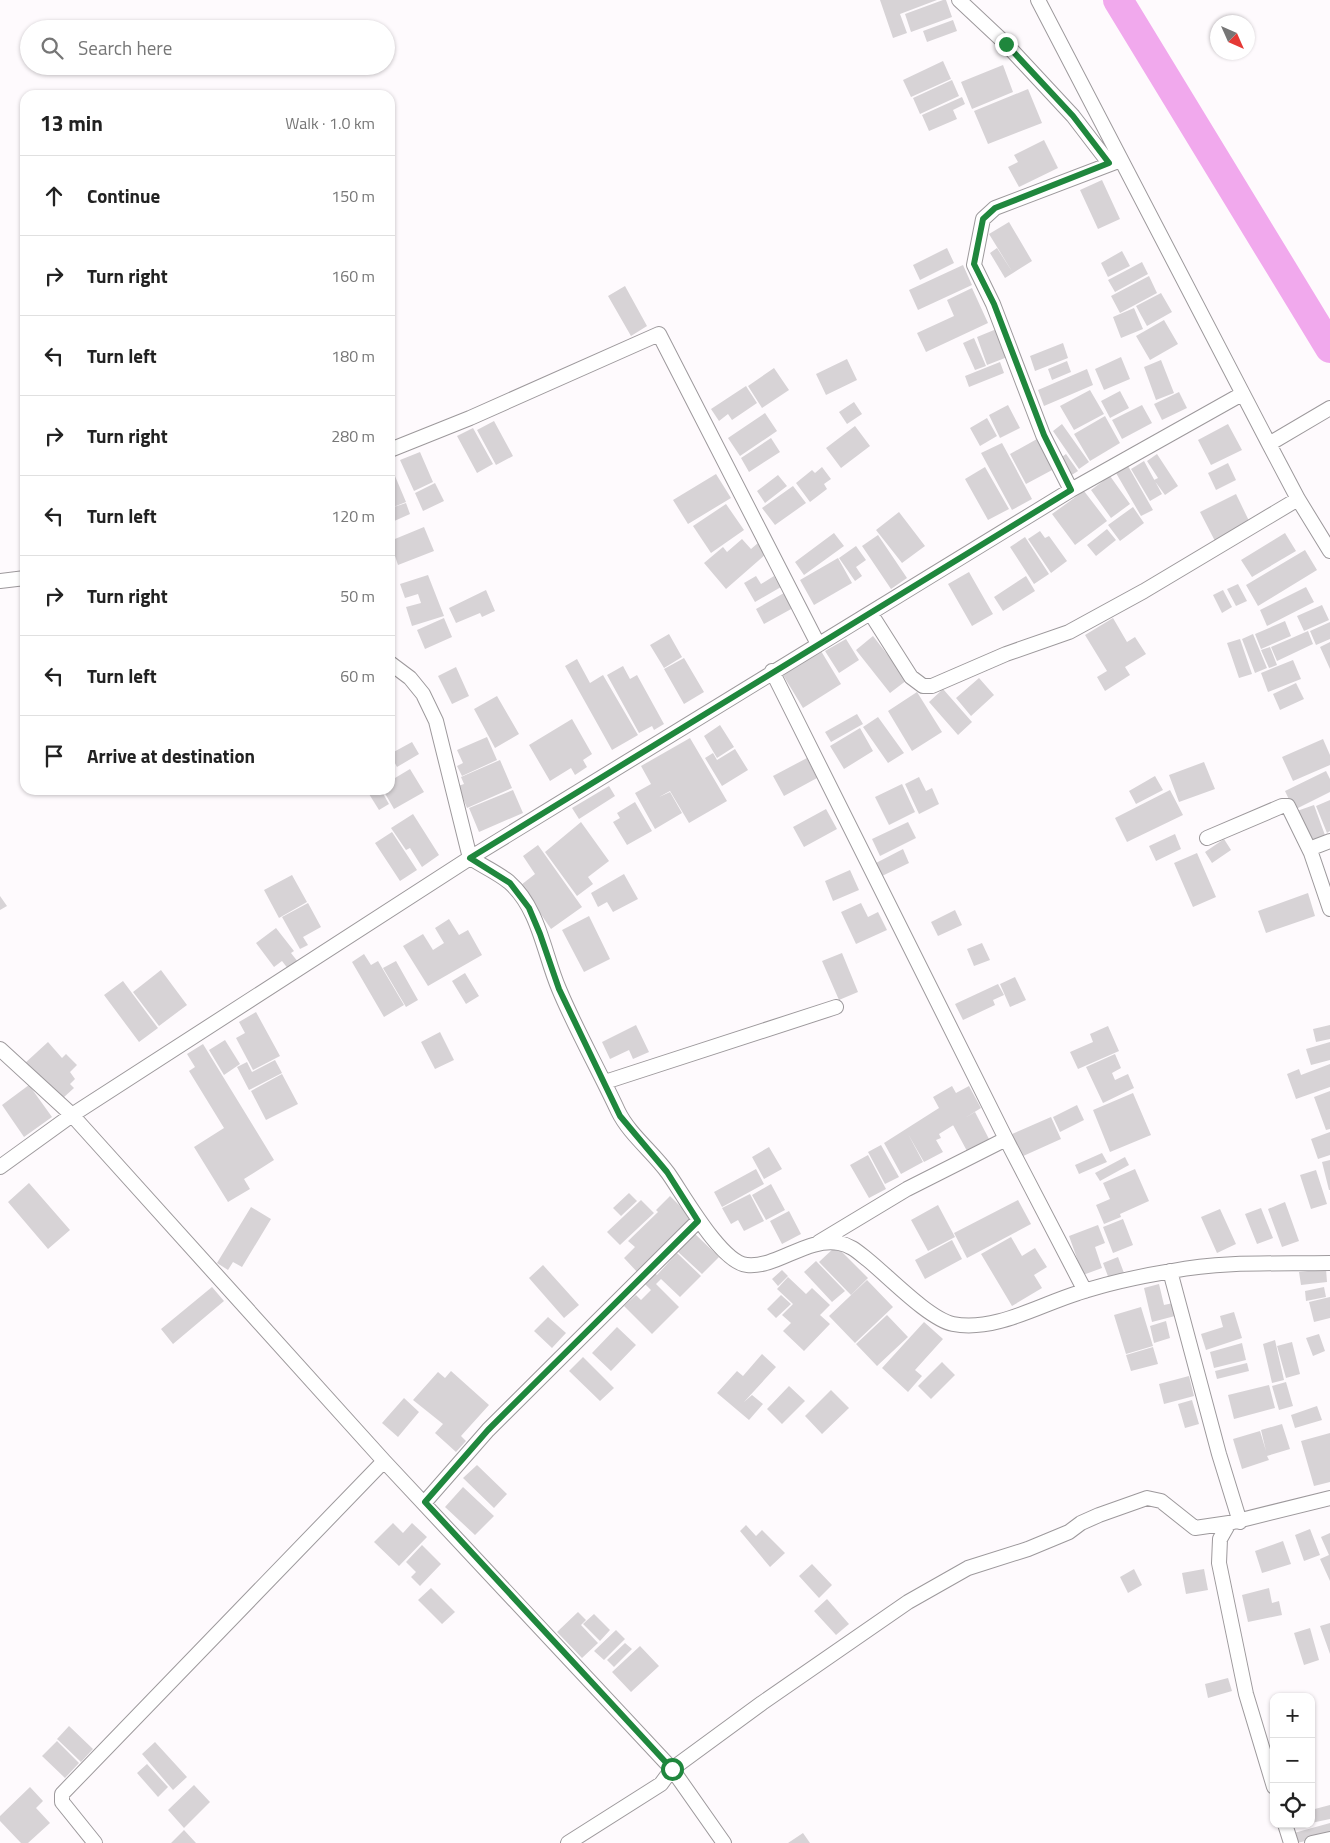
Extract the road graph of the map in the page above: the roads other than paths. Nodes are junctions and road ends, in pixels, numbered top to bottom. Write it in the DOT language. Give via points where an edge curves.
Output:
graph roads {
  1 [pos="959,0"];
  2 [pos="1038,0"];
  3 [pos="1115,162"];
  4 [pos="1242,394"];
  5 [pos="1330,408"];
  6 [pos="1269,444"];
  7 [pos="395,448"];
  8 [pos="1071,490"];
  9 [pos="1298,499"];
  10 [pos="1330,551"];
  11 [pos="20,579"];
  12 [pos="0,581"];
  13 [pos="871,614"];
  14 [pos="818,644"];
  15 [pos="395,667"];
  16 [pos="772,671"];
  17 [pos="1207,838"];
  18 [pos="1330,841"];
  19 [pos="1309,849"];
  20 [pos="470,858"];
  21 [pos="1330,909"];
  22 [pos="836,1007"];
  23 [pos="0,1049"];
  24 [pos="605,1082"];
  25 [pos="72,1115"];
  26 [pos="1006,1139"];
  27 [pos="0,1167"];
  28 [pos="698,1221"];
  29 [pos="817,1243"];
  30 [pos="1330,1263"];
  31 [pos="1170,1271"];
  32 [pos="1085,1291"];
  33 [pos="384,1461"];
  34 [pos="1330,1498"];
  35 [pos="425,1502"];
  36 [pos="1234,1522"];
  37 [pos="672,1769"];
  38 [pos="1273,1783"];
  39 [pos="1286,1828"];
  40 [pos="1330,1839"];
  41 [pos="95,1843"];
  42 [pos="568,1843"];
  43 [pos="724,1843"];
  44 [pos="1290,1843"];
  45 [pos="1312,1843"];
  1 -- 3 [label="street" via="1006,44"];
  2 -- 3 [label="street"];
  3 -- 4 [label="street"];
  3 -- 8 [label="street" via="988,213 980,227 974,264 994,304 1044,435"];
  4 -- 6 [label="street"];
  4 -- 8 [label="street"];
  5 -- 6 [label="street"];
  6 -- 9 [label="street"];
  7 -- 14 [label="street" via="659,334"];
  8 -- 13 [label="street"];
  9 -- 10 [label="street"];
  9 -- 13 [label="street" via="1070,632 1006,654 932,686 923,686 911,678"];
  11 -- 12 [label="street"];
  13 -- 14 [label="street"];
  14 -- 16 [label="street"];
  15 -- 20 [label="street" via="423,694 436,721"];
  16 -- 20 [label="street"];
  16 -- 26 [label="street"];
  17 -- 19 [label="street" via="1286,806"];
  18 -- 19 [label="street"];
  19 -- 21 [label="street"];
  20 -- 24 [label="street" via="510,883 529,908 559,989"];
  20 -- 25 [label="street"];
  22 -- 24 [label="street"];
  23 -- 25 [label="street"];
  24 -- 28 [label="street" via="620,1116 667,1172"];
  25 -- 27 [label="street"];
  25 -- 33 [label="street"];
  26 -- 29 [label="street" via="907,1189"];
  26 -- 32 [label="street"];
  28 -- 29 [label="street" via="735,1262 746,1265 758,1265"];
  28 -- 35 [label="street" via="488,1430"];
  29 -- 32 [label="street" via="849,1245 894,1280 930,1314 951,1324 990,1324"];
  30 -- 31 [label="street" via="1197,1267"];
  31 -- 32 [label="street"];
  31 -- 36 [label="street"];
  33 -- 35 [label="street"];
  33 -- 41 [label="street" via="62,1794 62,1802"];
  34 -- 36 [label="street"];
  35 -- 37 [label="street"];
  36 -- 37 [label="street" via="1195,1528 1161,1501 1147,1498 1099,1515 1028,1549 968,1568 908,1602"];
  36 -- 38 [label="street" via="1220,1539 1219,1564 1246,1694"];
  37 -- 42 [label="street" via="661,1784"];
  37 -- 43 [label="street"];
  39 -- 44 [label="street"];
  40 -- 45 [label="street"];
}
